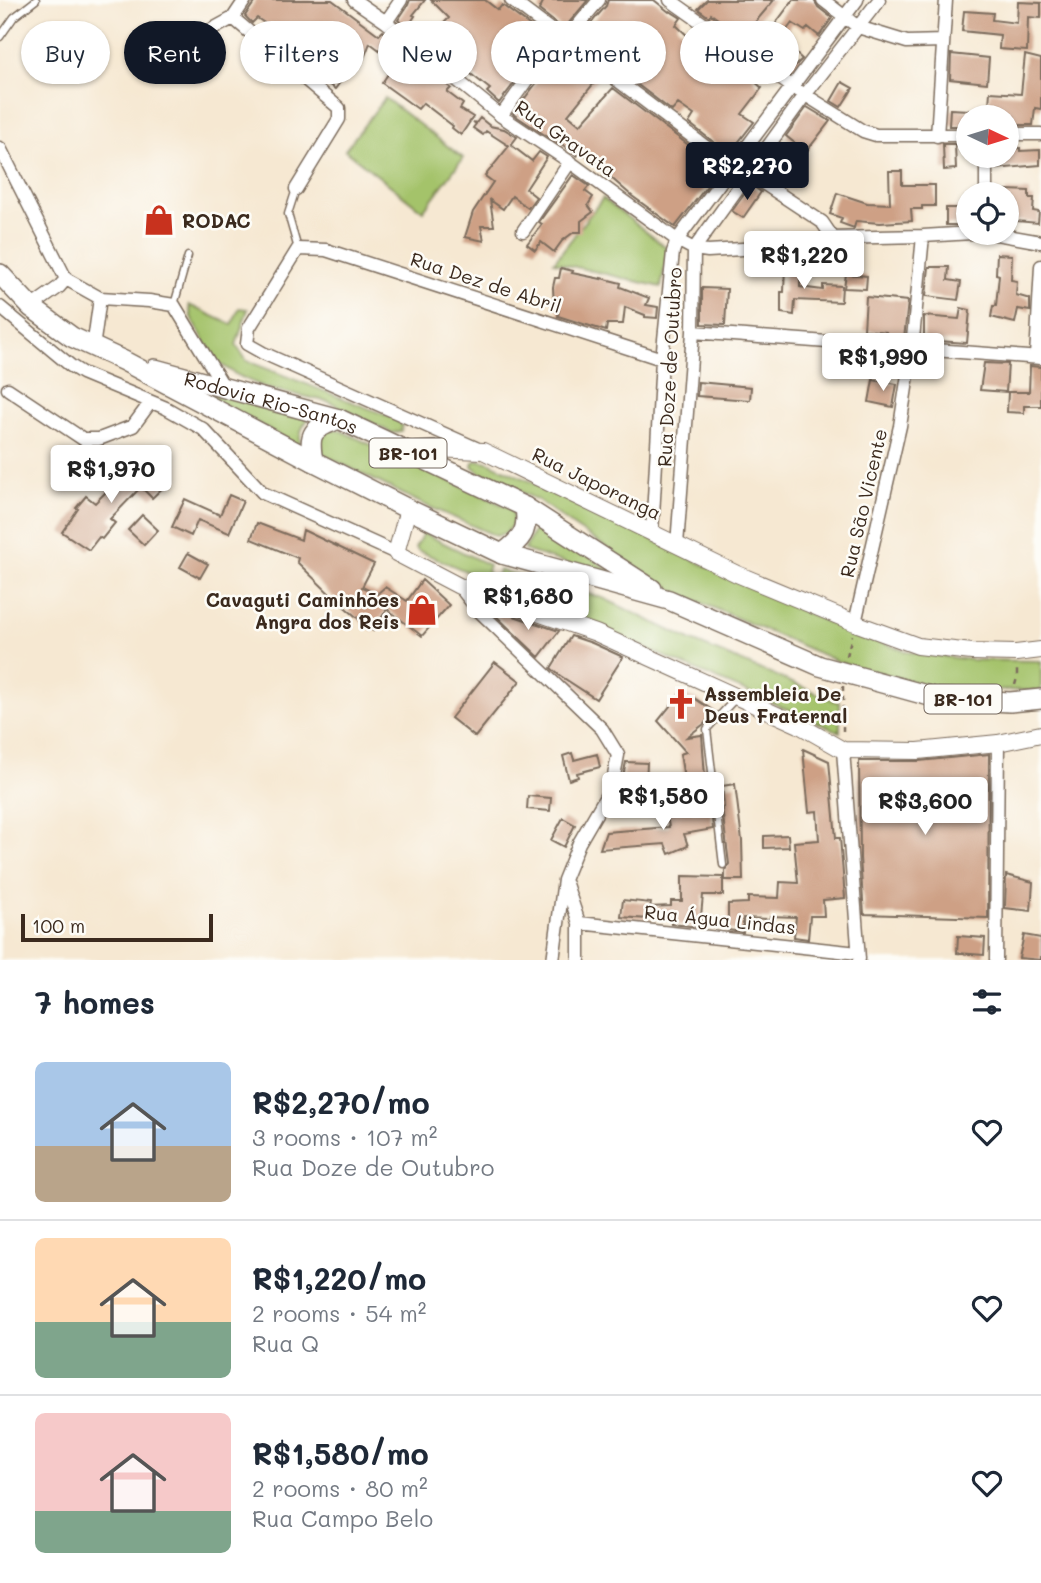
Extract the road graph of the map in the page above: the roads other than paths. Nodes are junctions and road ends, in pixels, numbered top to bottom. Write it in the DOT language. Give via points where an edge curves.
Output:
graph roads {
  1 [pos="36,0"];
  2 [pos="245,0"];
  3 [pos="354,0"];
  4 [pos="401,0"];
  5 [pos="510,0"];
  6 [pos="599,0"];
  7 [pos="670,0"];
  8 [pos="823,0"];
  9 [pos="857,0"];
  10 [pos="879,0"];
  11 [pos="946,0"];
  12 [pos="844,16"];
  13 [pos="233,18"];
  14 [pos="385,21"];
  15 [pos="387,21"];
  16 [pos="538,21"];
  17 [pos="581,21"];
  18 [pos="226,22"];
  19 [pos="858,27"];
  20 [pos="0,37"];
  21 [pos="943,41"];
  22 [pos="462,84"];
  23 [pos="525,84"];
  24 [pos="622,84"];
  25 [pos="791,86"];
  26 [pos="805,95"];
  27 [pos="501,116"];
  28 [pos="1019,134"];
  29 [pos="1041,134"];
  30 [pos="956,135"];
  31 [pos="937,136"];
  32 [pos="0,148"];
  33 [pos="570,162"];
  34 [pos="731,166"];
  35 [pos="748,173"];
  36 [pos="296,189"];
  37 [pos="523,231"];
  38 [pos="956,234"];
  39 [pos="923,236"];
  40 [pos="833,238"];
  41 [pos="1019,238"];
  42 [pos="677,240"];
  43 [pos="1041,242"];
  44 [pos="298,249"];
  45 [pos="694,249"];
  46 [pos="188,256"];
  47 [pos="1041,266"];
  48 [pos="0,274"];
  49 [pos="66,279"];
  50 [pos="669,288"];
  51 [pos="694,290"];
  52 [pos="100,298"];
  53 [pos="174,305"];
  54 [pos="0,307"];
  55 [pos="31,307"];
  56 [pos="693,332"];
  57 [pos="93,348"];
  58 [pos="912,349"];
  59 [pos="1039,358"];
  60 [pos="662,359"];
  61 [pos="124,360"];
  62 [pos="224,387"];
  63 [pos="8,389"];
  64 [pos="150,403"];
  65 [pos="339,419"];
  66 [pos="404,451"];
  67 [pos="483,451"];
  68 [pos="313,461"];
  69 [pos="525,507"];
  70 [pos="408,509"];
  71 [pos="652,533"];
  72 [pos="677,545"];
  73 [pos="396,553"];
  74 [pos="502,554"];
  75 [pos="459,586"];
  76 [pos="668,600"];
  77 [pos="855,623"];
  78 [pos="1041,650"];
  79 [pos="737,697"];
  80 [pos="1041,699"];
  81 [pos="1041,734"];
  82 [pos="998,743"];
  83 [pos="843,750"];
  84 [pos="723,865"];
  85 [pos="564,880"];
  86 [pos="579,923"];
  87 [pos="858,956"];
  88 [pos="553,960"];
  89 [pos="579,960"];
  90 [pos="996,960"];
  1 -- 20 [label="lane" via="14,17"];
  2 -- 13 [label="street"];
  3 -- 14 [label="street, Rua Gravata"];
  4 -- 15 [label="street"];
  5 -- 16 [label="street"];
  6 -- 17 [label="street"];
  7 -- 25 [label="street"];
  8 -- 12 [label="street"];
  9 -- 12 [label="street, Rua Doze de Outubro"];
  10 -- 19 [label="street, Rua Doze de Outubro"];
  11 -- 21 [label="street"];
  12 -- 19 [label="street"];
  12 -- 25 [label="street, Rua Doze de Outubro"];
  13 -- 18 [label="street"];
  13 -- 36 [label="street" via="339,108 339,119"];
  19 -- 21 [label="street" via="907,42"];
  19 -- 26 [label="street, Rua Doze de Outubro"];
  21 -- 31 [label="street"];
  22 -- 27 [label="street, Rua Gravata"];
  23 -- 27 [label="street"];
  24 -- 34 [label="street"];
  25 -- 26 [label="street"];
  25 -- 34 [label="street, Rua Doze de Outubro"];
  26 -- 31 [label="street" via="863,131"];
  26 -- 35 [label="street, Rua Doze de Outubro"];
  27 -- 33 [label="street, Rua Gravata"];
  28 -- 29 [label="street"];
  30 -- 31 [label="street"];
  32 -- 49 [label="street"];
  33 -- 37 [label="street"];
  33 -- 42 [label="street, Rua Gravata"];
  34 -- 35 [label="street"];
  34 -- 42 [label="street, Rua Doze de Outubro"];
  35 -- 40 [label="street" via="822,222"];
  35 -- 45 [label="street, Rua Doze de Outubro"];
  36 -- 44 [label="lane" via="288,214"];
  38 -- 39 [label="street"];
  39 -- 40 [label="street"];
  39 -- 58 [label="street, Rua São Vicente"];
  40 -- 45 [label="street" via="811,245"];
  41 -- 43 [label="street"];
  42 -- 45 [label="street, Rua Gravata"];
  42 -- 50 [label="street, Rua Doze de Outubro"];
  44 -- 60 [label="street, Rua Dez de Abril" via="326,250"];
  44 -- 67 [label="street, Rua Japoranga" via="249,328 247,344"];
  45 -- 51 [label="street, Rua Doze de Outubro"];
  46 -- 53 [label="lane"];
  47 -- 59 [label="street"];
  48 -- 55 [label="highway, Rodovia Rio-Santos / BR-101"];
  49 -- 52 [label="street"];
  49 -- 55 [label="street"];
  50 -- 51 [label="street"];
  50 -- 60 [label="street, Rua Doze de Outubro"];
  51 -- 56 [label="street, Rua Doze de Outubro"];
  52 -- 53 [label="street"];
  52 -- 57 [label="street"];
  53 -- 62 [label="street"];
  54 -- 64 [label="street" via="71,366"];
  55 -- 57 [label="highway, Rodovia Rio-Santos / BR-101"];
  56 -- 58 [label="street"];
  56 -- 72 [label="street, Rua Doze de Outubro"];
  57 -- 61 [label="highway, Rodovia Rio-Santos / BR-101"];
  58 -- 59 [label="street"];
  58 -- 77 [label="street, Rua São Vicente" via="900,426"];
  60 -- 71 [label="street, Rua Doze de Outubro"];
  61 -- 62 [label="highway, Rodovia Rio-Santos / BR-101"];
  61 -- 68 [label="highway, Rodovia Rio-Santos / BR-101"];
  62 -- 65 [label="highway, Rodovia Rio-Santos / BR-101"];
  63 -- 64 [label="street" via="83,439 99,439 133,426"];
  64 -- 73 [label="street" via="203,429 263,493"];
  65 -- 66 [label="highway, Rodovia Rio-Santos / BR-101"];
  65 -- 68 [label="highway" via="314,430 310,443"];
  66 -- 67 [label="main road"];
  66 -- 69 [label="highway, Rodovia Rio-Santos / BR-101"];
  67 -- 71 [label="main road, Rua Japoranga"];
  68 -- 70 [label="highway, Rodovia Rio-Santos / BR-101"];
  69 -- 74 [label="highway" via="528,523 519,541"];
  69 -- 76 [label="highway, Rodovia Rio-Santos / BR-101"];
  70 -- 73 [label="main road"];
  70 -- 74 [label="highway, Rodovia Rio-Santos / BR-101"];
  71 -- 72 [label="main road, Rua Japoranga"];
  72 -- 77 [label="main road, Rua Japoranga"];
  73 -- 75 [label="main road"];
  74 -- 76 [label="highway, Rodovia Rio-Santos / BR-101"];
  75 -- 79 [label="main road" via="596,633"];
  75 -- 85 [label="street" via="477,609 602,729 618,755 612,786"];
  76 -- 80 [label="highway, Rodovia Rio-Santos / BR-101" via="820,666 937,698"];
  77 -- 78 [label="main road, Rua Japoranga" via="918,646 972,652"];
  79 -- 83 [label="main road"];
  79 -- 84 [label="lane" via="707,729"];
  81 -- 82 [label="main road"];
  82 -- 83 [label="main road" via="918,751"];
  82 -- 90 [label="street"];
  83 -- 87 [label="street"];
  85 -- 86 [label="street"];
  85 -- 88 [label="street"];
  86 -- 87 [label="street, Rua Água Lindas"];
  86 -- 89 [label="street"];
}
